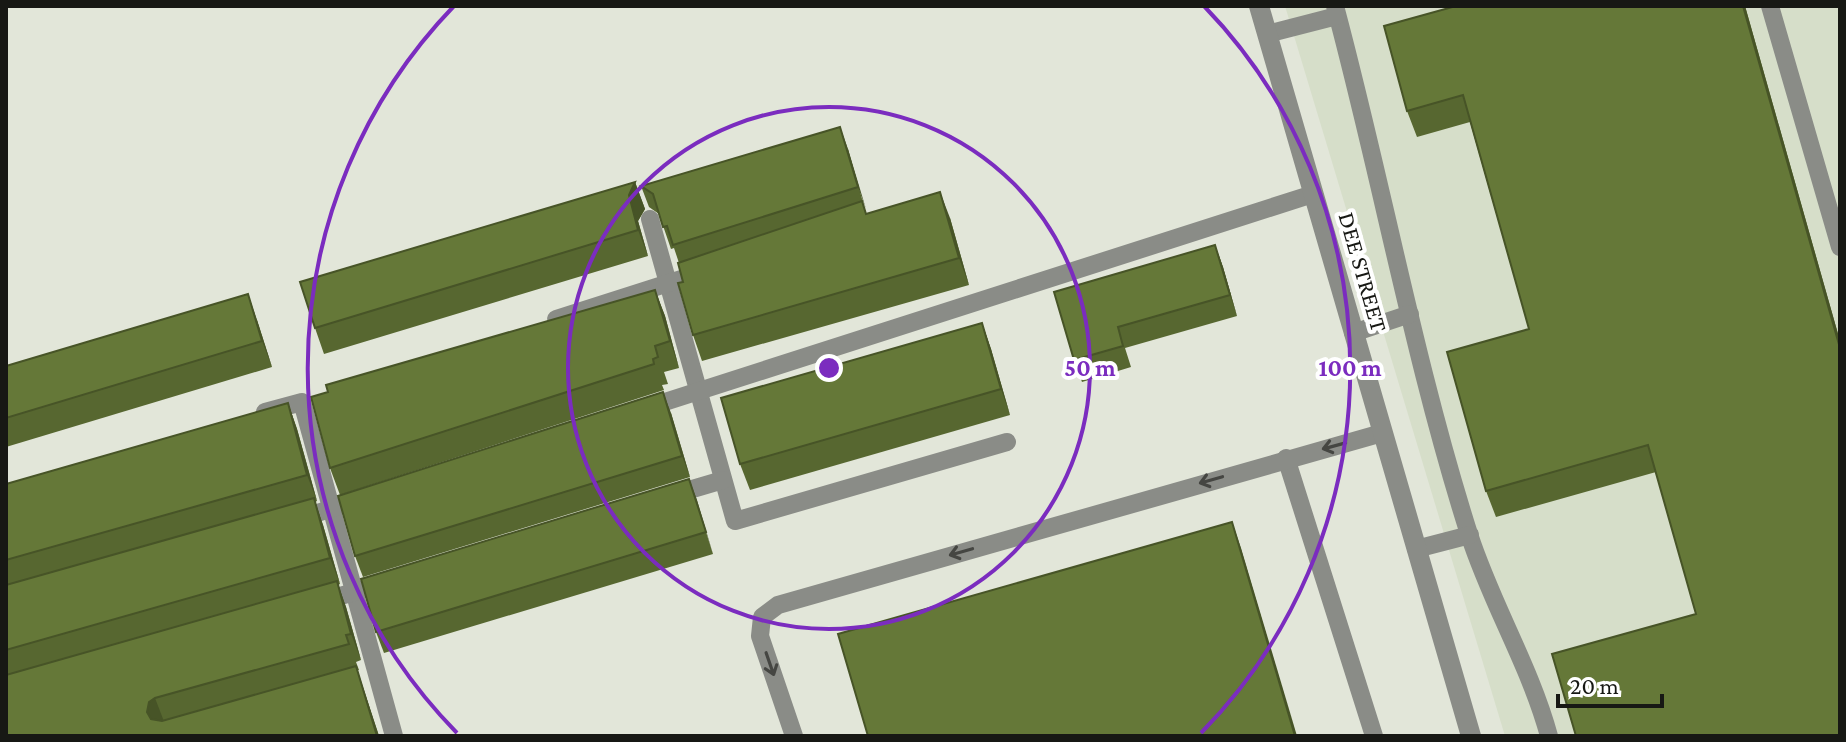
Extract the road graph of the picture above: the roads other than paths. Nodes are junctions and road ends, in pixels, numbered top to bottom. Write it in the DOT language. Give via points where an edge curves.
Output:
graph roads {
  1 [pos="1259,6"];
  2 [pos="1770,6"];
  3 [pos="1336,11"];
  4 [pos="1267,34"];
  5 [pos="1313,194"];
  6 [pos="650,219"];
  7 [pos="1836,222"];
  8 [pos="1840,247"];
  9 [pos="726,264"];
  10 [pos="666,284"];
  11 [pos="1410,314"];
  12 [pos="545,323"];
  13 [pos="1353,333"];
  14 [pos="698,391"];
  15 [pos="625,415"];
  16 [pos="243,419"];
  17 [pos="1382,433"];
  18 [pos="1007,442"];
  19 [pos="1286,458"];
  20 [pos="723,480"];
  21 [pos="375,495"];
  22 [pos="649,502"];
  23 [pos="331,510"];
  24 [pos="272,526"];
  25 [pos="1470,535"];
  26 [pos="1416,549"];
  27 [pos="412,575"];
  28 [pos="353,593"];
  29 [pos="308,606"];
  30 [pos="394,736"];
  31 [pos="794,736"];
  32 [pos="1374,736"];
  33 [pos="1471,736"];
  34 [pos="1549,736"];
  1 -- 4 [label="street, DEE STREET"];
  2 -- 7 [label="lane"];
  3 -- 4 [label="lane"];
  3 -- 11 [label="lane"];
  4 -- 5 [label="street, DEE STREET"];
  5 -- 13 [label="street, DEE STREET"];
  5 -- 14 [label="lane"];
  6 -- 10 [label="lane"];
  7 -- 8 [label="lane"];
  9 -- 10 [label="lane"];
  10 -- 12 [label="lane"];
  10 -- 14 [label="lane"];
  11 -- 13 [label="lane"];
  11 -- 25 [label="lane"];
  13 -- 17 [label="street, DEE STREET"];
  14 -- 15 [label="lane"];
  14 -- 20 [label="lane"];
  16 -- 23 [label="lane" via="310,399"];
  17 -- 19 [label="lane, one-way"];
  17 -- 26 [label="street, DEE STREET"];
  18 -- 20 [label="lane" via="735,521"];
  19 -- 31 [label="lane, one-way" via="778,605 762,617 760,636"];
  19 -- 32 [label="lane"];
  20 -- 22 [label="lane"];
  21 -- 23 [label="lane"];
  23 -- 24 [label="lane"];
  23 -- 28 [label="lane"];
  25 -- 26 [label="lane"];
  25 -- 34 [label="lane"];
  26 -- 33 [label="street, DEE STREET"];
  27 -- 28 [label="lane"];
  28 -- 29 [label="lane"];
  28 -- 30 [label="lane" via="370,679"];
}
